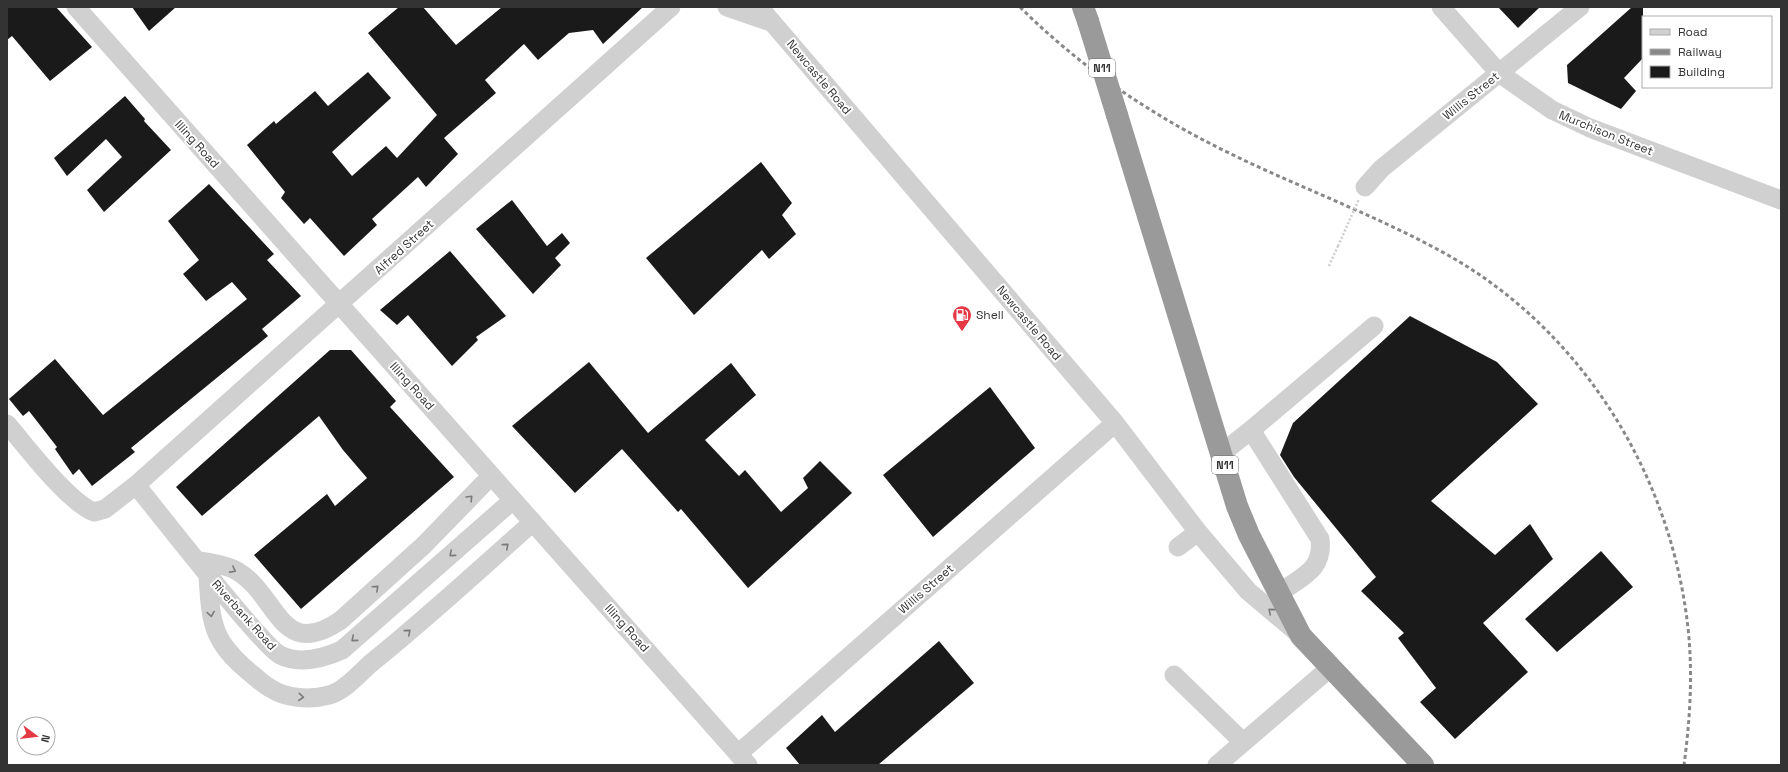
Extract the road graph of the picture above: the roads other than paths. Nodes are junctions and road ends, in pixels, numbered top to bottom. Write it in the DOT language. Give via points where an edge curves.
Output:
graph roads {
  1 [pos="76,7"];
  2 [pos="672,7"];
  3 [pos="727,7"];
  4 [pos="759,7"];
  5 [pos="1441,7"];
  6 [pos="1580,7"];
  7 [pos="1085,14"];
  8 [pos="772,15"];
  9 [pos="1499,73"];
  10 [pos="1362,193"];
  11 [pos="1781,200"];
  12 [pos="340,305"];
  13 [pos="1374,326"];
  14 [pos="1115,423"];
  15 [pos="7,424"];
  16 [pos="1251,430"];
  17 [pos="1222,453"];
  18 [pos="492,476"];
  19 [pos="136,485"];
  20 [pos="513,500"];
  21 [pos="532,522"];
  22 [pos="1198,532"];
  23 [pos="1178,547"];
  24 [pos="196,560"];
  25 [pos="208,576"];
  26 [pos="1279,593"];
  27 [pos="1301,636"];
  28 [pos="1331,667"];
  29 [pos="1174,675"];
  30 [pos="1243,742"];
  31 [pos="743,759"];
  32 [pos="1217,765"];
  33 [pos="1423,765"];
  1 -- 12 [label="street, Illing Road"];
  2 -- 12 [label="street, Alfred Street"];
  3 -- 8 [label="street"];
  4 -- 8 [label="street, Newcastle Road"];
  5 -- 9 [label="street, Murchison Street"];
  6 -- 9 [label="street, Willis Street"];
  7 -- 17 [label="highway, N11, bridge"];
  8 -- 14 [label="street, Newcastle Road"];
  9 -- 10 [label="street, Willis Street" via="1381,169"];
  9 -- 11 [label="street, Murchison Street" via="1552,110 1590,128"];
  12 -- 18 [label="street, Illing Road"];
  12 -- 19 [label="street, Alfred Street"];
  13 -- 16 [label="street"];
  14 -- 22 [label="street, Newcastle Road"];
  14 -- 31 [label="street, Willis Street"];
  15 -- 19 [label="street" via="40,463 80,505 88,510 94,512 105,509"];
  16 -- 17 [label="street"];
  16 -- 26 [label="street" via="1320,539 1322,551 1318,562"];
  17 -- 26 [label="highway, N11" via="1237,506"];
  18 -- 20 [label="street, Illing Road"];
  24 -- 18 [label="street, one-way" via="237,571 256,588 291,629 302,634 315,634 341,620 424,546"];
  19 -- 24 [label="street, Riverbank Road"];
  20 -- 21 [label="street, Illing Road"];
  20 -- 25 [label="street, Riverbank Road, one-way" via="342,650 320,659 301,660 280,655"];
  25 -- 21 [label="street, one-way" via="210,614 221,643 244,668 271,689 292,696 313,698 331,694 346,684 387,651"];
  21 -- 31 [label="street, Illing Road"];
  22 -- 23 [label="street"];
  27 -- 22 [label="street, Newcastle Road, one-way" via="1248,591"];
  24 -- 25 [label="street, Riverbank Road"];
  26 -- 27 [label="highway, N11"];
  27 -- 28 [label="highway, N11"];
  28 -- 30 [label="street"];
  28 -- 33 [label="highway, N11"];
  29 -- 30 [label="street"];
  30 -- 32 [label="street"];
}
